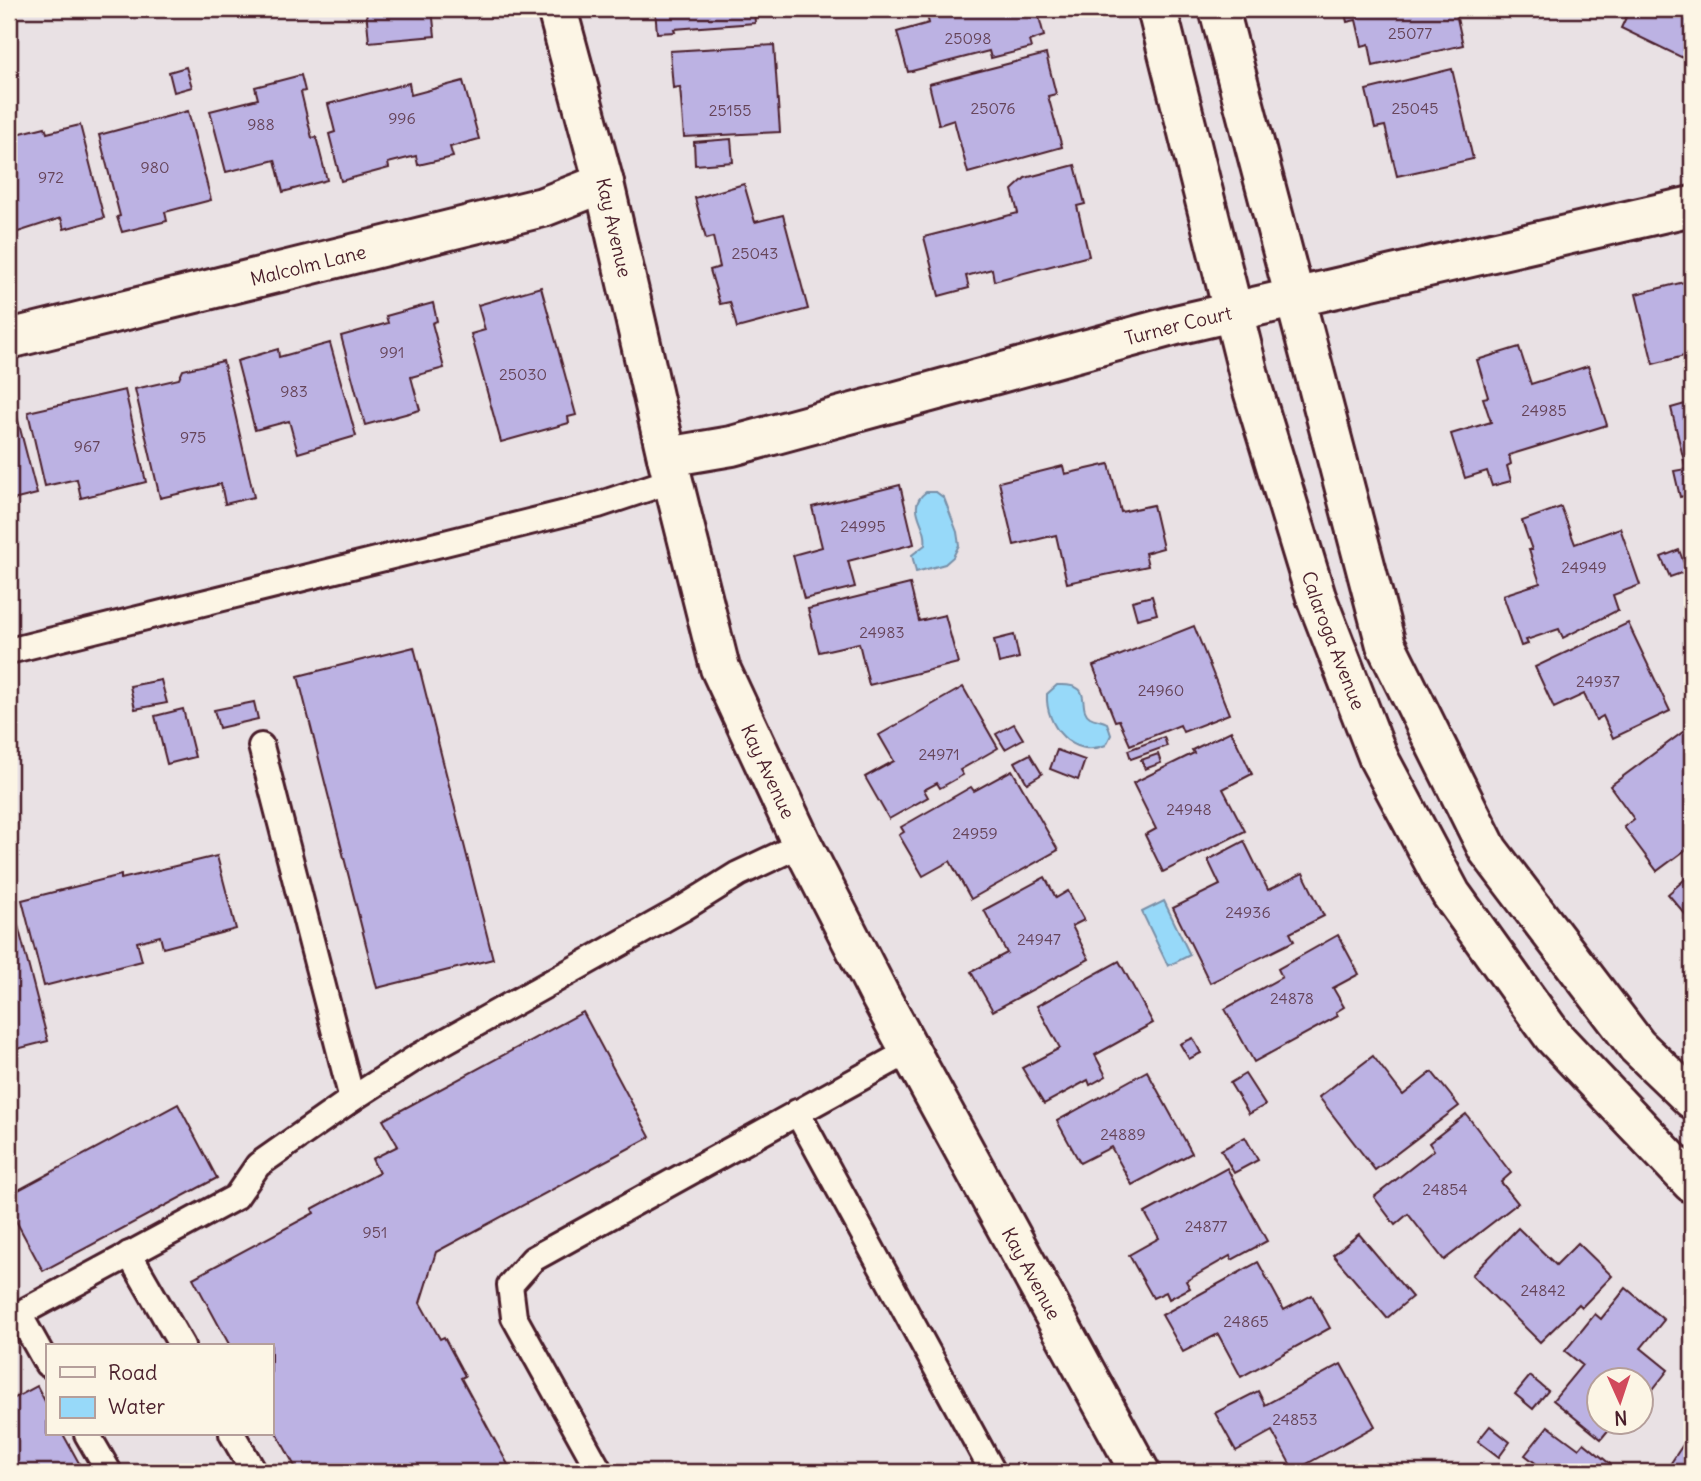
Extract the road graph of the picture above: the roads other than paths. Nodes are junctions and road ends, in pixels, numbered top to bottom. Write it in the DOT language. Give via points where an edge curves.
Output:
graph roads {
  1 [pos="557,9"];
  2 [pos="1157,9"];
  3 [pos="1219,9"];
  4 [pos="604,183"];
  5 [pos="1692,206"];
  6 [pos="1294,297"];
  7 [pos="1232,312"];
  8 [pos="9,339"];
  9 [pos="670,468"];
  10 [pos="9,651"];
  11 [pos="261,747"];
  12 [pos="802,844"];
  13 [pos="911,1050"];
  14 [pos="352,1099"];
  15 [pos="1692,1099"];
  16 [pos="797,1112"];
  17 [pos="1692,1183"];
  18 [pos="130,1254"];
  19 [pos="14,1317"];
  20 [pos="181,1344"];
  21 [pos="46,1363"];
  22 [pos="88,1436"];
  23 [pos="233,1436"];
  24 [pos="109,1472"];
  25 [pos="254,1472"];
  26 [pos="600,1472"];
  27 [pos="993,1472"];
  28 [pos="1140,1472"];
  1 -- 4 [label="street, Kay Avenue"];
  2 -- 7 [label="street, Calaroga Avenue"];
  3 -- 6 [label="street"];
  4 -- 8 [label="street, Malcolm Lane" via="543,207"];
  4 -- 9 [label="street, Kay Avenue"];
  5 -- 6 [label="street, Turner Court"];
  6 -- 7 [label="street, Turner Court"];
  6 -- 15 [label="street" via="1387,645 1488,850 1637,1046"];
  7 -- 9 [label="street, Turner Court" via="732,446"];
  7 -- 17 [label="street, Calaroga Avenue" via="1316,597 1378,759 1451,894 1553,1036"];
  9 -- 10 [label="lane" via="598,505"];
  9 -- 12 [label="street, Kay Avenue" via="720,668"];
  11 -- 14 [label="lane"];
  12 -- 13 [label="street, Kay Avenue"];
  12 -- 14 [label="lane" via="738,874 417,1057"];
  13 -- 16 [label="lane"];
  13 -- 28 [label="street, Kay Avenue"];
  14 -- 18 [label="lane" via="258,1166 236,1197"];
  16 -- 26 [label="lane" via="533,1259 510,1285 514,1317"];
  16 -- 27 [label="lane"];
  18 -- 19 [label="lane"];
  18 -- 20 [label="lane"];
  19 -- 21 [label="lane"];
  22 -- 24 [label="lane"];
  23 -- 25 [label="lane"];
}
